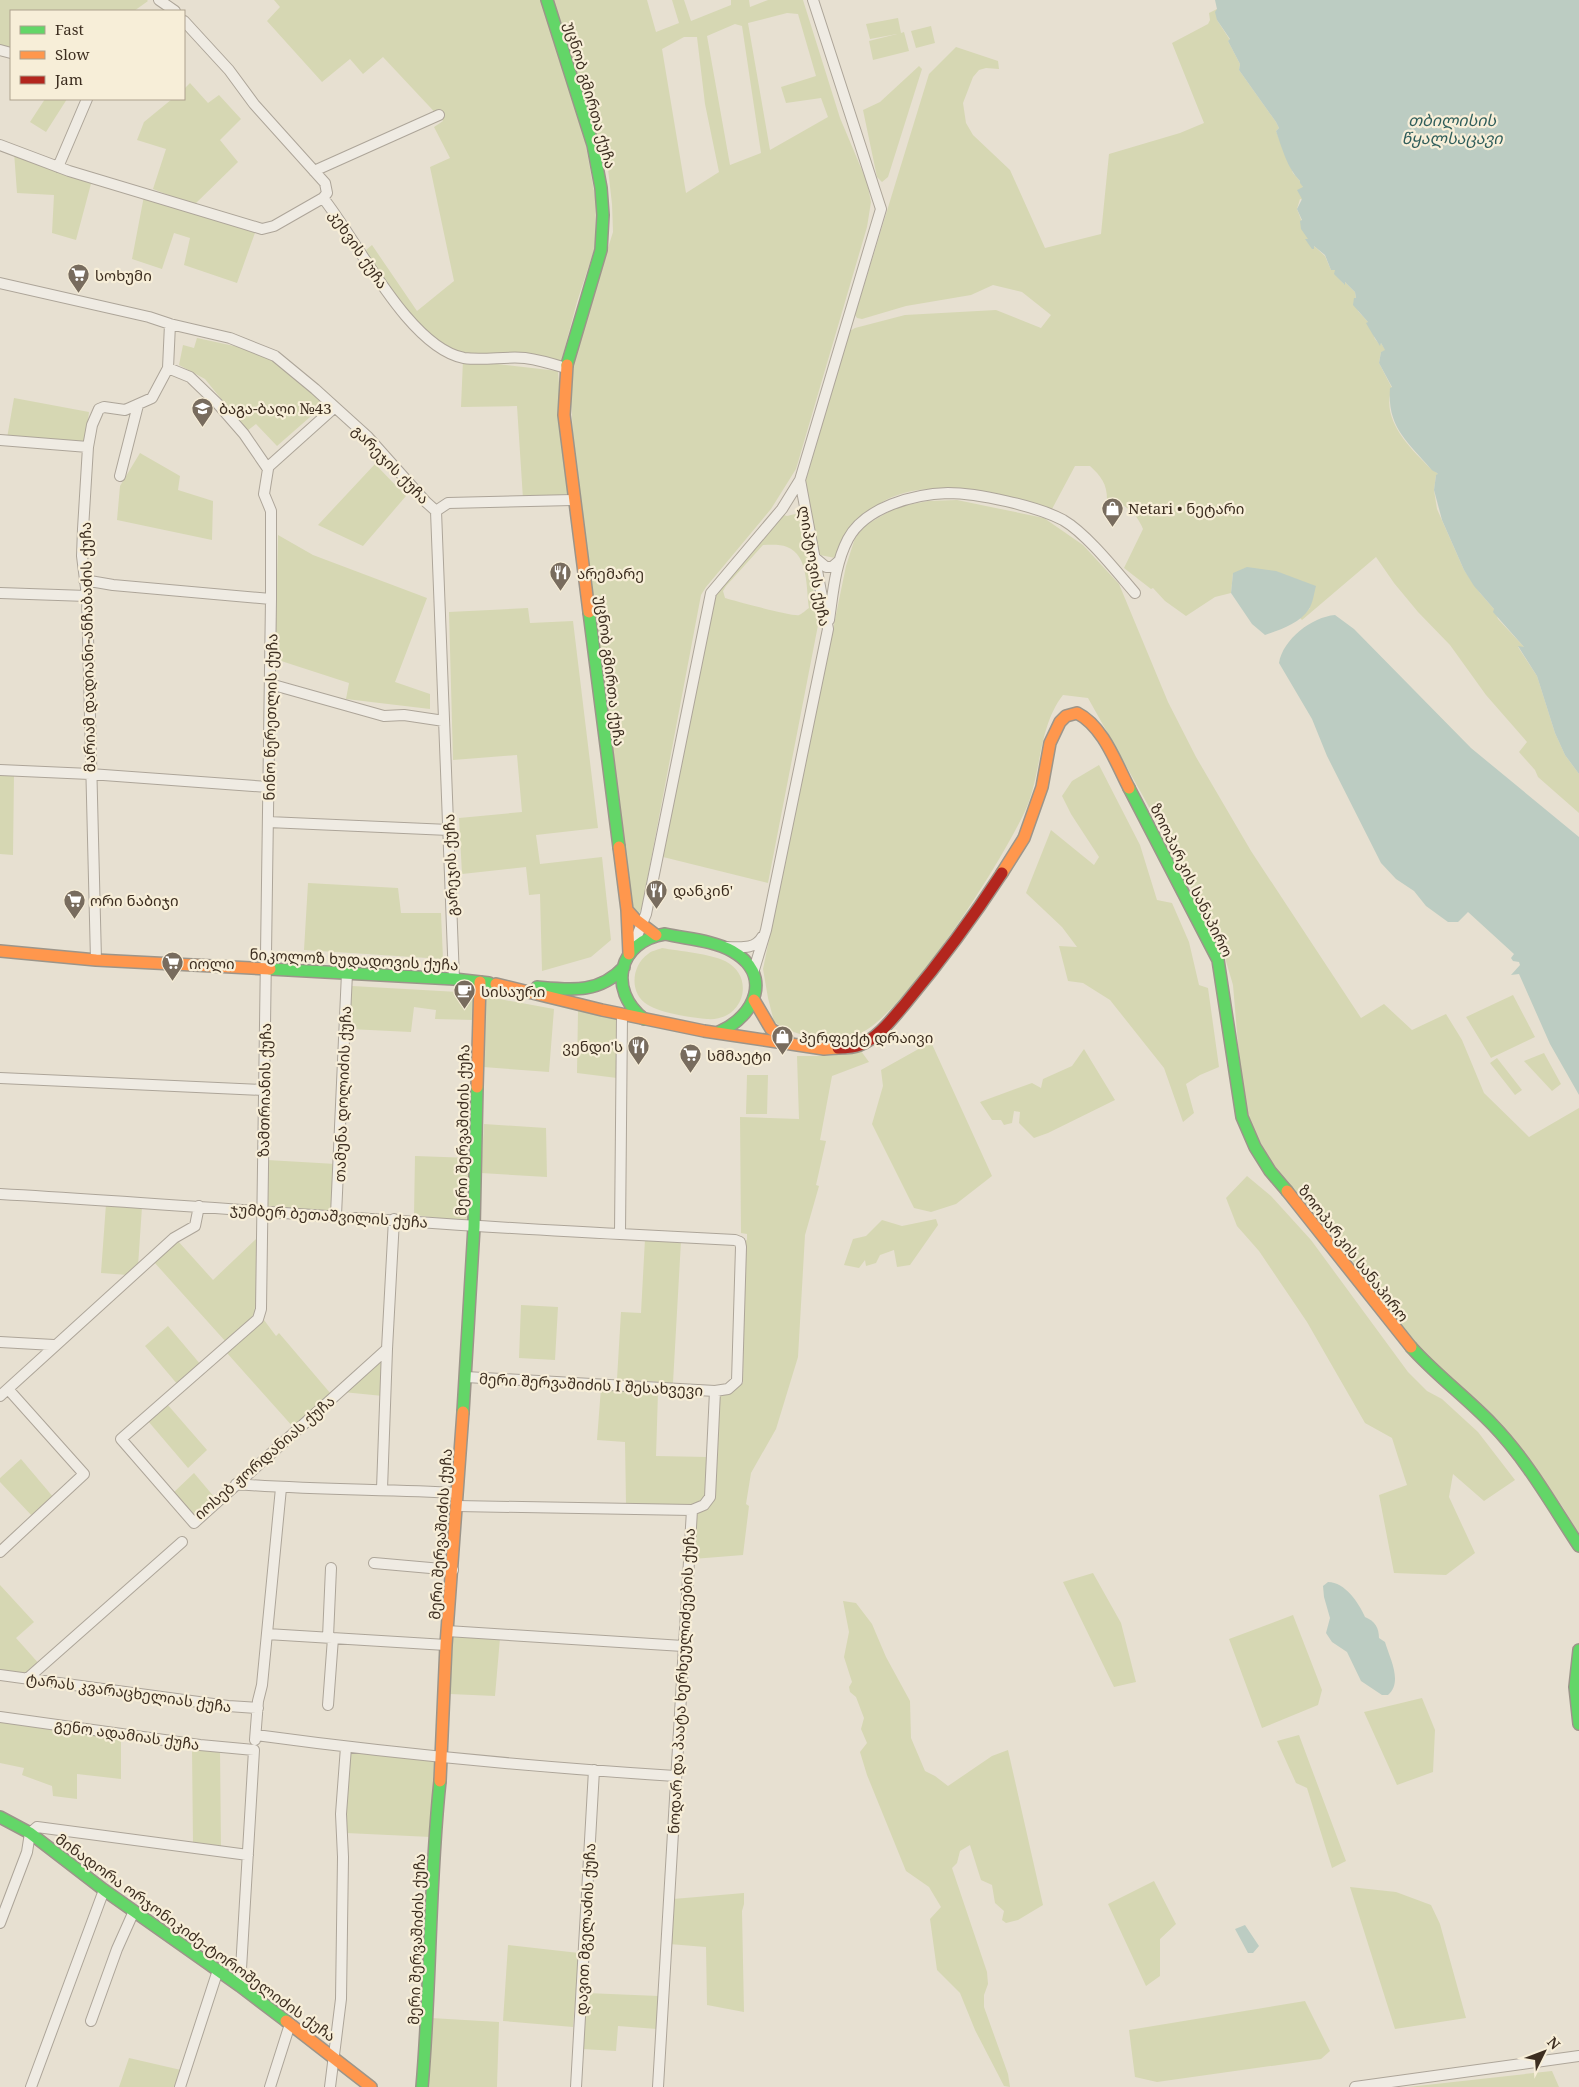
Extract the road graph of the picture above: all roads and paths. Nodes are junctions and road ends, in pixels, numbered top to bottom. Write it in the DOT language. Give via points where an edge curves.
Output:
graph roads {
  1 [pos="159,0"];
  2 [pos="547,0"];
  3 [pos="813,0"];
  4 [pos="173,10"];
  5 [pos="185,22"];
  6 [pos="87,100"];
  7 [pos="439,115"];
  8 [pos="0,145"];
  9 [pos="58,166"];
  10 [pos="314,171"];
  11 [pos="323,198"];
  12 [pos="0,283"];
  13 [pos="170,324"];
  14 [pos="168,368"];
  15 [pos="566,368"];
  16 [pos="138,405"];
  17 [pos="335,408"];
  18 [pos="0,440"];
  19 [pos="88,446"];
  20 [pos="267,468"];
  21 [pos="120,476"];
  22 [pos="800,480"];
  23 [pos="573,500"];
  24 [pos="782,509"];
  25 [pos="436,511"];
  26 [pos="805,512"];
  27 [pos="814,557"];
  28 [pos="839,561"];
  29 [pos="84,580"];
  30 [pos="0,593"];
  31 [pos="1135,593"];
  32 [pos="87,596"];
  33 [pos="271,599"];
  34 [pos="828,629"];
  35 [pos="270,684"];
  36 [pos="444,721"];
  37 [pos="0,770"];
  38 [pos="90,774"];
  39 [pos="268,787"];
  40 [pos="268,822"];
  41 [pos="448,830"];
  42 [pos="627,910"];
  43 [pos="642,925"];
  44 [pos="766,930"];
  45 [pos="656,935"];
  46 [pos="723,948"];
  47 [pos="0,951"];
  48 [pos="629,954"];
  49 [pos="96,960"];
  50 [pos="267,968"];
  51 [pos="624,968"];
  52 [pos="347,973"];
  53 [pos="753,973"];
  54 [pos="454,979"];
  55 [pos="480,982"];
  56 [pos="496,984"];
  57 [pos="578,990"];
  58 [pos="754,1000"];
  59 [pos="602,1010"];
  60 [pos="622,1015"];
  61 [pos="645,1019"];
  62 [pos="716,1033"];
  63 [pos="801,1045"];
  64 [pos="0,1078"];
  65 [pos="263,1090"];
  66 [pos="0,1194"];
  67 [pos="199,1206"];
  68 [pos="263,1211"];
  69 [pos="336,1215"];
  70 [pos="394,1219"];
  71 [pos="474,1227"];
  72 [pos="620,1234"];
  73 [pos="0,1342"];
  74 [pos="54,1345"];
  75 [pos="387,1349"];
  76 [pos="466,1377"];
  77 [pos="715,1391"];
  78 [pos="4,1393"];
  79 [pos="236,1484"];
  80 [pos="281,1488"];
  81 [pos="382,1489"];
  82 [pos="457,1493"];
  83 [pos="457,1506"];
  84 [pos="692,1510"];
  85 [pos="182,1542"];
  86 [pos="1579,1546"];
  87 [pos="0,1552"];
  88 [pos="374,1563"];
  89 [pos="331,1568"];
  90 [pos="452,1570"];
  91 [pos="447,1631"];
  92 [pos="266,1634"];
  93 [pos="330,1638"];
  94 [pos="446,1645"];
  95 [pos="683,1646"];
  96 [pos="1579,1650"];
  97 [pos="0,1675"];
  98 [pos="28,1678"];
  99 [pos="328,1705"];
  100 [pos="258,1708"];
  101 [pos="0,1717"];
  102 [pos="1579,1724"];
  103 [pos="256,1735"];
  104 [pos="346,1747"];
  105 [pos="254,1750"];
  106 [pos="442,1757"];
  107 [pos="594,1770"];
  108 [pos="675,1776"];
  109 [pos="0,1816"];
  110 [pos="30,1833"];
  111 [pos="248,1855"];
  112 [pos="104,1890"];
  113 [pos="134,1911"];
  114 [pos="0,1923"];
  115 [pos="218,1970"];
  116 [pos="240,1986"];
  117 [pos="91,2021"];
  118 [pos="290,2024"];
  119 [pos="333,2055"];
  120 [pos="1579,2056"];
  121 [pos="31,2087"];
  122 [pos="180,2087"];
  123 [pos="270,2087"];
  124 [pos="330,2087"];
  125 [pos="372,2087"];
  126 [pos="422,2087"];
  127 [pos="576,2087"];
  128 [pos="658,2087"];
  129 [pos="1355,2087"];
  1 -- 4 [label="street"];
  2 -- 15 [label="main road, უცნობ გმირთა ქუჩა" via="593,145 603,215 601,250"];
  3 -- 22 [label="street, ლიპტოვის ქუჩა" via="881,209"];
  5 -- 10 [label="street"];
  6 -- 9 [label="street"];
  7 -- 10 [label="street"];
  8 -- 9 [label="street, კეხვის ქუჩა"];
  9 -- 11 [label="street, კეხვის ქუჩა" via="262,229 274,226"];
  10 -- 11 [label="street" via="327,188"];
  11 -- 15 [label="street, კეხვის ქუჩა" via="413,325 441,349 464,358 524,358"];
  12 -- 13 [label="street, გარეჯის ქუჩა"];
  13 -- 14 [label="street"];
  13 -- 17 [label="street, გარეჯის ქუჩა" via="230,338 275,356"];
  14 -- 16 [label="street" via="152,398"];
  14 -- 20 [label="street" via="190,377 217,402"];
  15 -- 23 [label="main road, უცნობ გმირთა ქუჩა" via="564,415"];
  16 -- 19 [label="street, მარიამ დადიანი-ანჩაბაძის ქუჩა" via="125,410 99,409"];
  16 -- 21 [label="street"];
  17 -- 20 [label="street"];
  17 -- 25 [label="street, გარეჯის ქუჩა" via="368,437"];
  18 -- 19 [label="street"];
  19 -- 29 [label="street, მარიამ დადიანი-ანჩაბაძის ქუჩა" via="82,556"];
  20 -- 33 [label="street, ნინო წერეთლის ქუჩა" via="264,494 271,511"];
  22 -- 24 [label="street"];
  22 -- 26 [label="street, ლიპტოვის ქუჩა"];
  23 -- 25 [label="street" via="448,503"];
  23 -- 42 [label="main road, უცნობ გმირთა ქუჩა"];
  24 -- 26 [label="street" via="793,505"];
  24 -- 43 [label="street" via="711,593"];
  25 -- 36 [label="street, გარეჯის ქუჩა"];
  26 -- 27 [label="street, ლიპტოვის ქუჩა"];
  27 -- 28 [label="street" via="832,568"];
  27 -- 34 [label="street, ლიპტოვის ქუჩა"];
  28 -- 31 [label="street" via="848,538 862,522 886,506 948,493 971,495 1038,510 1063,520 1093,546"];
  28 -- 34 [label="street"];
  29 -- 32 [label="street, მარიამ დადიანი-ანჩაბაძის ქუჩა"];
  29 -- 33 [label="street"];
  30 -- 32 [label="street"];
  32 -- 38 [label="street, მარიამ დადიანი-ანჩაბაძის ქუჩა"];
  33 -- 35 [label="street, ნინო წერეთლის ქუჩა"];
  34 -- 44 [label="street, ლიპტოვის ქუჩა"];
  35 -- 36 [label="street" via="384,716 404,715"];
  35 -- 39 [label="street, ნინო წერეთლის ქუჩა"];
  36 -- 41 [label="street, გარეჯის ქუჩა"];
  37 -- 38 [label="street"];
  38 -- 39 [label="street"];
  38 -- 49 [label="street, მარიამ დადიანი-ანჩაბაძის ქუჩა"];
  39 -- 40 [label="street, ნინო წერეთლის ქუჩა"];
  40 -- 41 [label="street"];
  40 -- 50 [label="street, ნინო წერეთლის ქუჩა"];
  41 -- 54 [label="street, გარეჯის ქუჩა"];
  42 -- 43 [label="main road"];
  42 -- 48 [label="main road, უცნობ გმირთა ქუჩა"];
  43 -- 45 [label="main road"];
  43 -- 48 [label="street"];
  44 -- 46 [label="street" via="758,944 751,947"];
  44 -- 53 [label="street, ლიპტოვის ქუჩა"];
  45 -- 46 [label="main road" via="665,934"];
  45 -- 48 [label="main road"];
  46 -- 53 [label="main road" via="734,952"];
  47 -- 49 [label="main road, ნიკოლოზ ხუდადოვის ქუჩა"];
  48 -- 51 [label="main road"];
  49 -- 50 [label="main road, ნიკოლოზ ხუდადოვის ქუჩა"];
  50 -- 52 [label="main road, ნიკოლოზ ხუდადოვის ქუჩა"];
  50 -- 65 [label="street, ზამთრიანის ქუჩა"];
  51 -- 57 [label="main road, ნიკოლოზ ხუდადოვის ქუჩა" via="596,987"];
  51 -- 61 [label="main road" via="621,984 624,995 630,1006"];
  52 -- 54 [label="main road, ნიკოლოზ ხუდადოვის ქუჩა"];
  52 -- 69 [label="street, თამუნა დოლიძის ქუჩა"];
  53 -- 58 [label="main road"];
  54 -- 55 [label="main road, ნიკოლოზ ხუდადოვის ქუჩა"];
  55 -- 56 [label="main road, ნიკოლოზ ხუდადოვის ქუჩა"];
  55 -- 71 [label="main road, მერი შერვაშიძის ქუჩა"];
  56 -- 57 [label="main road, ნიკოლოზ ხუდადოვის ქუჩა"];
  56 -- 59 [label="main road, ნიკოლოზ ხუდადოვის ქუჩა"];
  57 -- 59 [label="main road" via="616,995 618,1006"];
  58 -- 62 [label="main road" via="736,1025"];
  58 -- 63 [label="main road" via="772,1031"];
  59 -- 60 [label="main road, ნიკოლოზ ხუდადოვის ქუჩა"];
  60 -- 61 [label="main road, ნიკოლოზ ხუდადოვის ქუჩა"];
  60 -- 72 [label="street"];
  61 -- 62 [label="main road, ნიკოლოზ ხუდადოვის ქუჩა"];
  62 -- 63 [label="main road, ნიკოლოზ ხუდადოვის ქუჩა"];
  63 -- 86 [label="main road, ზოოპარკის სანაპირო" via="824,1049 861,1045 892,1020 971,920 1024,838 1042,786 1050,743 1060,722 1077,713 1085,717 1100,734 1218,960 1242,1117 1255,1148 1396,1331 1492,1424 1523,1461"];
  64 -- 65 [label="street"];
  65 -- 68 [label="street, ზამთრიანის ქუჩა"];
  66 -- 67 [label="street, ჯუმბერ ბეთაშვილის ქუჩა"];
  67 -- 68 [label="street, ჯუმბერ ბეთაშვილის ქუჩა"];
  67 -- 74 [label="street" via="195,1226 174,1238"];
  68 -- 69 [label="street, ჯუმბერ ბეთაშვილის ქუჩა"];
  68 -- 79 [label="street, იოსებ ჟორდანიას ქუჩა" via="258,1320 121,1439 194,1523"];
  69 -- 70 [label="street, ჯუმბერ ბეთაშვილის ქუჩა"];
  70 -- 71 [label="street, ჯუმბერ ბეთაშვილის ქუჩა"];
  70 -- 75 [label="street"];
  71 -- 72 [label="street, ჯუმბერ ბეთაშვილის ქუჩა"];
  71 -- 76 [label="main road, მერი შერვაშიძის ქუჩა"];
  72 -- 77 [label="street" via="740,1242 737,1382 728,1389"];
  73 -- 74 [label="street"];
  74 -- 78 [label="street"];
  75 -- 79 [label="street, იოსებ ჟორდანიას ქუჩა"];
  75 -- 81 [label="street"];
  76 -- 77 [label="street, მერი შერვაშიძის I შესახვევი"];
  76 -- 82 [label="main road, მერი შერვაშიძის ქუჩა"];
  77 -- 84 [label="street, ნოდარ და პაატა ხერხეულიძეების ქუჩა" via="710,1497 704,1505"];
  78 -- 87 [label="street" via="84,1474"];
  79 -- 80 [label="street"];
  80 -- 81 [label="street"];
  80 -- 92 [label="street"];
  81 -- 82 [label="street"];
  82 -- 83 [label="main road, მერი შერვაშიძის ქუჩა"];
  83 -- 84 [label="street"];
  83 -- 90 [label="main road, მერი შერვაშიძის ქუჩა"];
  84 -- 95 [label="street, ნოდარ და პაატა ხერხეულიძეების ქუჩა"];
  85 -- 98 [label="street"];
  88 -- 90 [label="street"];
  89 -- 93 [label="street"];
  90 -- 91 [label="main road, მერი შერვაშიძის ქუჩა"];
  91 -- 94 [label="main road, მერი შერვაშიძის ქუჩა"];
  91 -- 95 [label="street"];
  92 -- 93 [label="street"];
  92 -- 100 [label="street"];
  93 -- 94 [label="street"];
  93 -- 99 [label="street"];
  94 -- 106 [label="main road, მერი შერვაშიძის ქუჩა"];
  95 -- 108 [label="street, ნოდარ და პაატა ხერხეულიძეების ქუჩა"];
  96 -- 102 [label="main road" via="1573,1694"];
  97 -- 98 [label="street, ტარას კვარაცხელიას ქუჩა"];
  98 -- 100 [label="street, ტარას კვარაცხელიას ქუჩა"];
  100 -- 103 [label="street"];
  101 -- 105 [label="street, გენო ადამიას ქუჩა"];
  103 -- 104 [label="street"];
  103 -- 105 [label="street"];
  104 -- 106 [label="street"];
  104 -- 119 [label="street" via="341,1814 341,1999"];
  105 -- 111 [label="street"];
  106 -- 107 [label="street"];
  106 -- 126 [label="main road, მერი შერვაშიძის ქუჩა" via="435,1826"];
  107 -- 108 [label="street"];
  107 -- 127 [label="street, დავით მგელაძის ქუჩა"];
  108 -- 128 [label="street, ნოდარ და პაატა ხერხეულიძეების ქუჩა"];
  109 -- 110 [label="main road, მინადორა ორჯონიკიძე-ტოროშელიძის ქუჩა"];
  110 -- 111 [label="street" via="37,1827"];
  110 -- 112 [label="main road, მინადორა ორჯონიკიძე-ტოროშელიძის ქუჩა"];
  110 -- 114 [label="street" via="27,1852"];
  111 -- 116 [label="street"];
  112 -- 113 [label="main road, მინადორა ორჯონიკიძე-ტოროშელიძის ქუჩა"];
  112 -- 121 [label="street"];
  113 -- 115 [label="main road, მინადორა ორჯონიკიძე-ტოროშელიძის ქუჩა"];
  113 -- 117 [label="street"];
  115 -- 116 [label="main road, მინადორა ორჯონიკიძე-ტოროშელიძის ქუჩა"];
  115 -- 122 [label="street"];
  116 -- 118 [label="main road, მინადორა ორჯონიკიძე-ტოროშელიძის ქუჩა"];
  118 -- 119 [label="main road, მინადორა ორჯონიკიძე-ტოროშელიძის ქუჩა"];
  118 -- 123 [label="street"];
  119 -- 124 [label="street"];
  119 -- 125 [label="main road, მინადორა ორჯონიკიძე-ტოროშელიძის ქუჩა"];
  120 -- 129 [label="street"];
}
